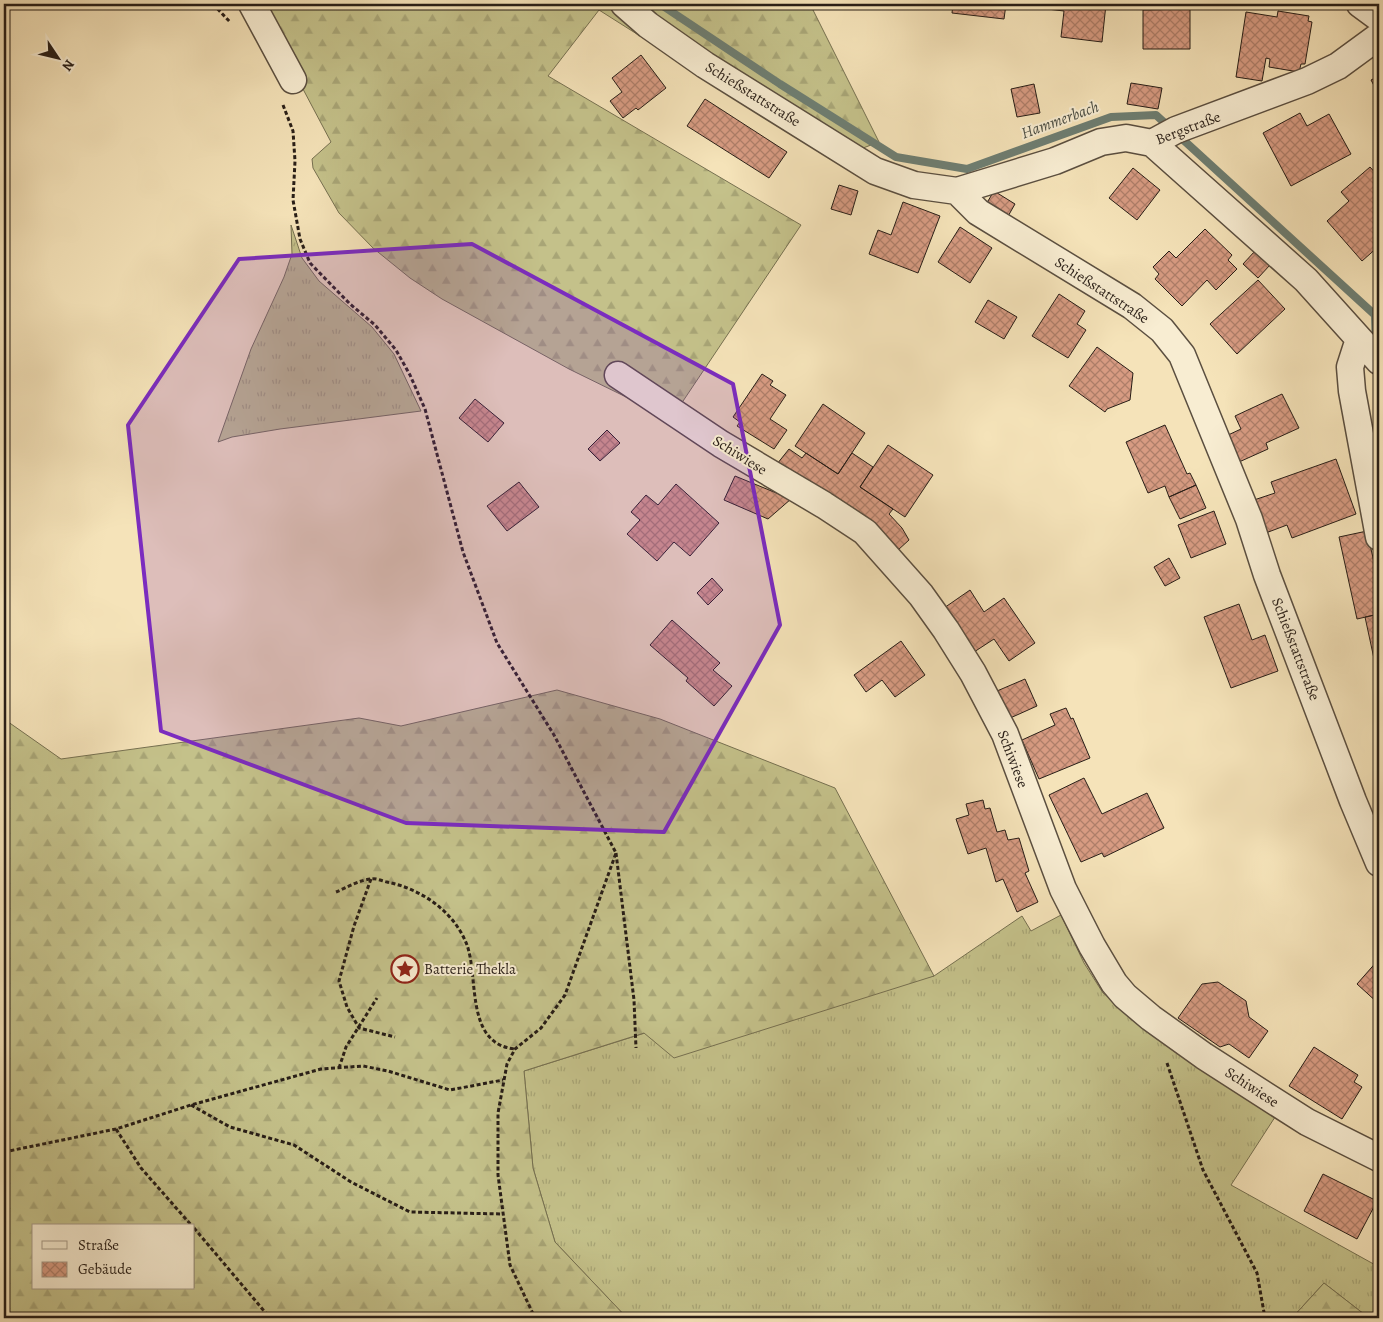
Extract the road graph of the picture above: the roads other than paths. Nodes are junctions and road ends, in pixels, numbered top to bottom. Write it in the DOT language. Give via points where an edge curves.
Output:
graph roads {
  1 [pos="252,4"];
  2 [pos="624,4"];
  3 [pos="1360,4"];
  4 [pos="1379,18"];
  5 [pos="1379,36"];
  6 [pos="292,80"];
  7 [pos="1163,137"];
  8 [pos="957,191"];
  9 [pos="1369,351"];
  10 [pos="618,375"];
  11 [pos="1379,537"];
  12 [pos="1374,836"];
  13 [pos="1379,863"];
  14 [pos="1379,1158"];
  1 -- 6 [label="street"];
  2 -- 8 [label="street, Schießstattstraße" via="648,25 706,65 875,171 914,185"];
  3 -- 4 [label="street"];
  5 -- 7 [label="street, Bergstraße" via="1338,66 1307,81"];
  7 -- 8 [label="street, Bergstraße" via="1101,142 1056,161"];
  7 -- 9 [label="street" via="1174,160 1306,280"];
  8 -- 12 [label="street, Schießstattstraße" via="978,212 1132,306 1162,330 1182,354 1249,520 1267,575"];
  9 -- 11 [label="street" via="1350,367"];
  10 -- 14 [label="street, Schiwiese" via="721,444 824,504 865,532 921,595 973,673 1005,734 1063,888 1092,946 1125,996 1204,1056 1274,1101 1307,1122"];
  12 -- 13 [label="street, Schießstattstraße"];
}
